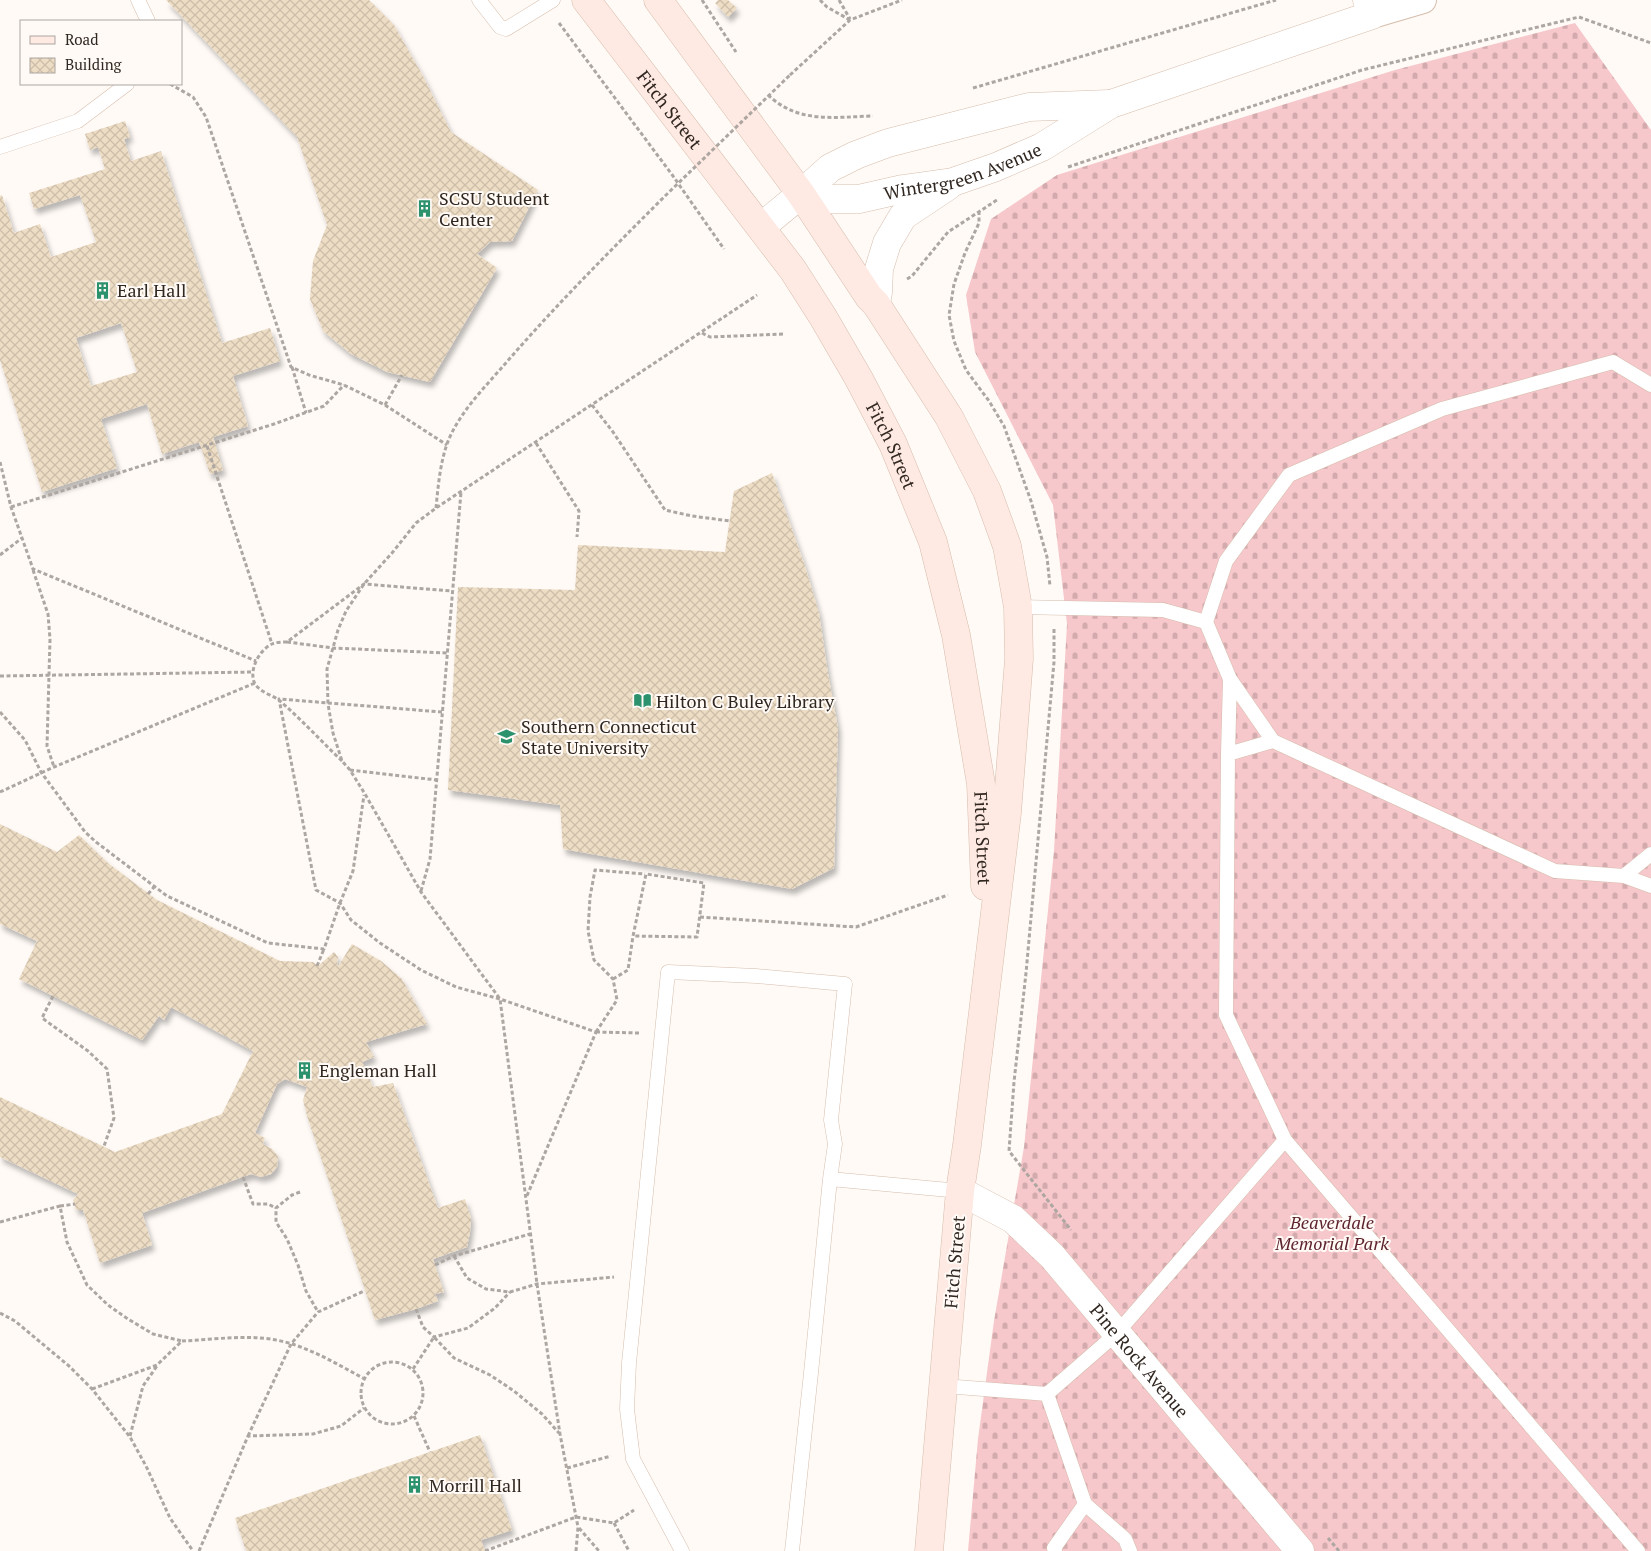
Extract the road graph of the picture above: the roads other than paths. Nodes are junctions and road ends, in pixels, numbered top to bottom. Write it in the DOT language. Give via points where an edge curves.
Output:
graph roads {
  1 [pos="138,0"];
  2 [pos="479,0"];
  3 [pos="586,0"];
  4 [pos="658,0"];
  5 [pos="1423,0"];
  6 [pos="549,2"];
  7 [pos="1370,7"];
  8 [pos="148,20"];
  9 [pos="126,85"];
  10 [pos="1111,104"];
  11 [pos="0,147"];
  12 [pos="953,182"];
  13 [pos="801,194"];
  14 [pos="761,227"];
  15 [pos="876,304"];
  16 [pos="1651,385"];
  17 [pos="1018,607"];
  18 [pos="1206,622"];
  19 [pos="1230,679"];
  20 [pos="1273,741"];
  21 [pos="1228,754"];
  22 [pos="1651,854"];
  23 [pos="1624,876"];
  24 [pos="1651,886"];
  25 [pos="988,974"];
  26 [pos="1285,1140"];
  27 [pos="830,1179"];
  28 [pos="960,1191"];
  29 [pos="1116,1334"];
  30 [pos="944,1386"];
  31 [pos="1047,1394"];
  32 [pos="1086,1504"];
  33 [pos="682,1551"];
  34 [pos="792,1551"];
  35 [pos="929,1551"];
  36 [pos="1055,1551"];
  37 [pos="1130,1551"];
  38 [pos="1300,1551"];
  39 [pos="1638,1551"];
  1 -- 8 [label="lane"];
  2 -- 6 [label="lane" via="500,27 506,28"];
  3 -- 14 [label="main road, Fitch Street"];
  4 -- 13 [label="main road, Fitch Street"];
  5 -- 7 [label="street, Wintergreen Avenue"];
  7 -- 10 [label="street, Wintergreen Avenue"];
  9 -- 11 [label="lane" via="78,121"];
  10 -- 12 [label="street, Wintergreen Avenue" via="1042,147"];
  10 -- 13 [label="street, Wintergreen Avenue" via="1029,107 888,144 830,168"];
  12 -- 13 [label="street, Wintergreen Avenue" via="859,199 828,199"];
  12 -- 15 [label="street" via="903,216 887,243 878,269"];
  13 -- 14 [label="street, Wintergreen Avenue"];
  13 -- 15 [label="main road, Fitch Street"];
  14 -- 25 [label="main road, Fitch Street" via="808,294 860,379 893,444 934,542 956,635 981,784"];
  15 -- 17 [label="main road, Fitch Street" via="949,417 987,491 1007,546"];
  16 -- 18 [label="lane" via="1613,362 1442,410 1289,475 1226,561"];
  17 -- 18 [label="lane" via="1163,610"];
  17 -- 25 [label="main road, Fitch Street" via="1019,659 1007,813"];
  18 -- 19 [label="lane"];
  19 -- 20 [label="lane"];
  19 -- 21 [label="lane"];
  20 -- 21 [label="lane"];
  20 -- 23 [label="lane" via="1555,871"];
  21 -- 26 [label="lane" via="1226,1015"];
  22 -- 23 [label="lane"];
  23 -- 24 [label="lane"];
  25 -- 28 [label="main road, Fitch Street"];
  26 -- 29 [label="lane"];
  26 -- 39 [label="lane"];
  27 -- 28 [label="lane"];
  27 -- 33 [label="lane" via="835,1144 831,1120 844,984 668,972 626,1409 632,1459"];
  27 -- 34 [label="lane"];
  28 -- 29 [label="street, Pine Rock Avenue" via="1013,1219 1052,1256"];
  28 -- 30 [label="main road, Fitch Street"];
  29 -- 31 [label="lane"];
  29 -- 38 [label="street, Pine Rock Avenue"];
  30 -- 31 [label="lane"];
  30 -- 35 [label="main road, Fitch Street"];
  31 -- 32 [label="lane"];
  32 -- 36 [label="lane"];
  32 -- 37 [label="lane" via="1125,1539"];
}
